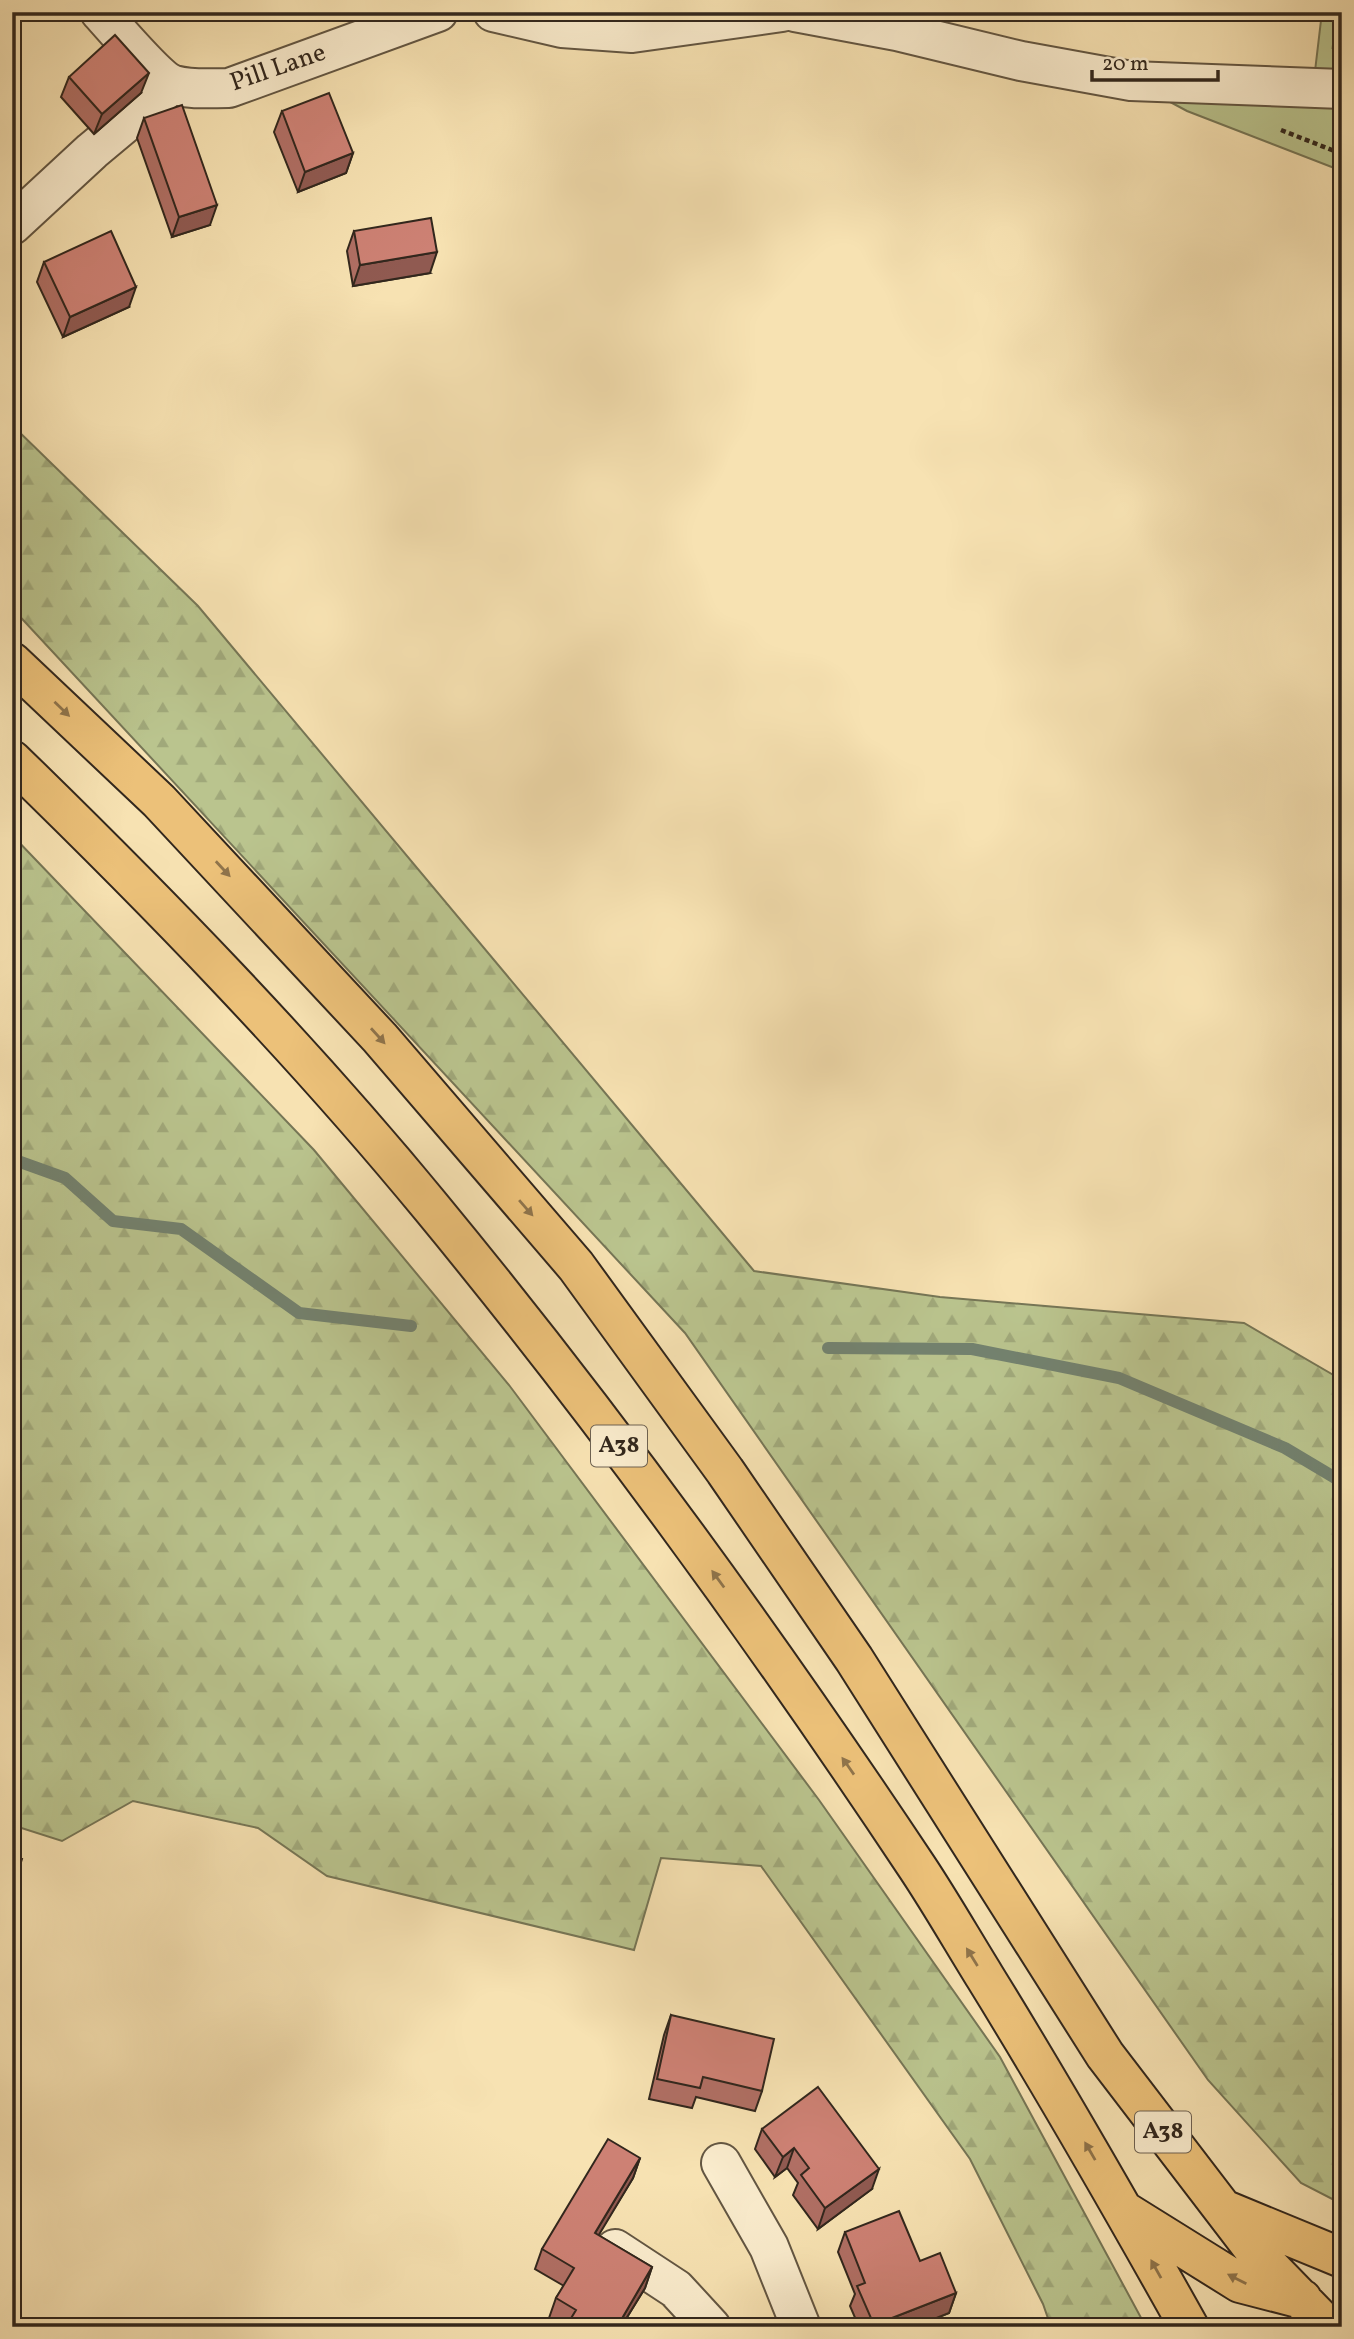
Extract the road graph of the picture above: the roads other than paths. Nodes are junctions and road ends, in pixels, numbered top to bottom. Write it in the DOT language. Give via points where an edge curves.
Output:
graph roads {
  1 [pos="100,12"];
  2 [pos="438,12"];
  3 [pos="493,12"];
  4 [pos="782,12"];
  5 [pos="795,12"];
  6 [pos="171,85"];
  7 [pos="1342,89"];
  8 [pos="12,225"];
  9 [pos="12,662"];
  10 [pos="12,760"];
  11 [pos="721,2162"];
  12 [pos="1221,2208"];
  13 [pos="1124,2210"];
  14 [pos="615,2249"];
  15 [pos="1342,2258"];
  16 [pos="1302,2299"];
  17 [pos="1342,2305"];
  18 [pos="711,2327"];
  19 [pos="801,2327"];
  20 [pos="1189,2327"];
  21 [pos="1328,2327"];
  1 -- 6 [label="street"];
  2 -- 6 [label="street, Pill Lane" via="229,88"];
  3 -- 4 [label="street" via="562,28 632,33"];
  5 -- 7 [label="street" via="1131,81"];
  6 -- 8 [label="street"];
  9 -- 12 [label="highway, A38, one-way" via="159,801 380,1038 576,1266 854,1658 1105,2055"];
  13 -- 10 [label="highway, A38, one-way" via="919,1870 734,1602 576,1387 428,1204 265,1017"];
  11 -- 19 [label="street" via="769,2247"];
  12 -- 15 [label="highway"];
  12 -- 16 [label="highway, A38" via="1258,2255"];
  16 -- 13 [label="highway, one-way" via="1240,2283"];
  20 -- 13 [label="highway, A38, one-way"];
  14 -- 18 [label="street" via="676,2289"];
  16 -- 17 [label="highway"];
  16 -- 21 [label="highway, A38"];
}
